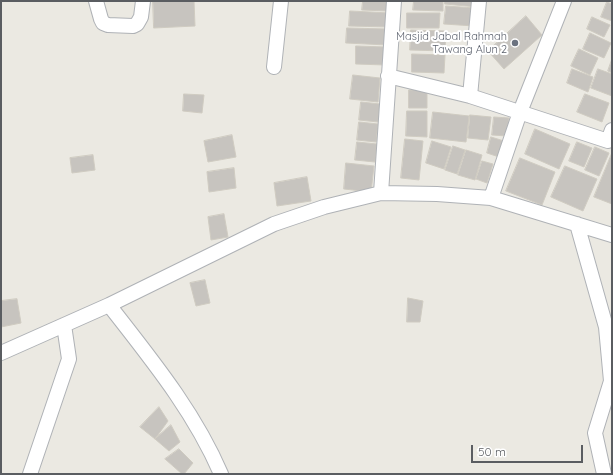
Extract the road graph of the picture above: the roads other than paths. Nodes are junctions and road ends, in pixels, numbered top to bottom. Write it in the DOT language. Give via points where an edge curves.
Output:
graph roads {
  1 [pos="96,1"];
  2 [pos="143,1"];
  3 [pos="281,1"];
  4 [pos="394,1"];
  5 [pos="479,1"];
  6 [pos="564,1"];
  7 [pos="274,67"];
  8 [pos="388,76"];
  9 [pos="470,96"];
  10 [pos="520,112"];
  11 [pos="611,138"];
  12 [pos="381,193"];
  13 [pos="491,198"];
  14 [pos="577,224"];
  15 [pos="612,235"];
  16 [pos="109,305"];
  17 [pos="64,325"];
  18 [pos="1,353"];
  19 [pos="30,474"];
  20 [pos="221,474"];
  21 [pos="604,474"];
  1 -- 2 [label="street" via="103,23 134,26 141,17"];
  3 -- 7 [label="street"];
  4 -- 8 [label="street"];
  5 -- 9 [label="street"];
  6 -- 10 [label="street"];
  8 -- 9 [label="street"];
  8 -- 12 [label="street"];
  9 -- 10 [label="street"];
  10 -- 11 [label="street"];
  10 -- 13 [label="street"];
  12 -- 13 [label="street"];
  12 -- 16 [label="street" via="324,207 274,224"];
  13 -- 14 [label="street"];
  14 -- 15 [label="street"];
  14 -- 21 [label="street" via="606,327 611,381 595,433"];
  16 -- 17 [label="street"];
  16 -- 20 [label="street" via="167,380 210,448"];
  17 -- 18 [label="street"];
  17 -- 19 [label="street" via="69,359"];
}
